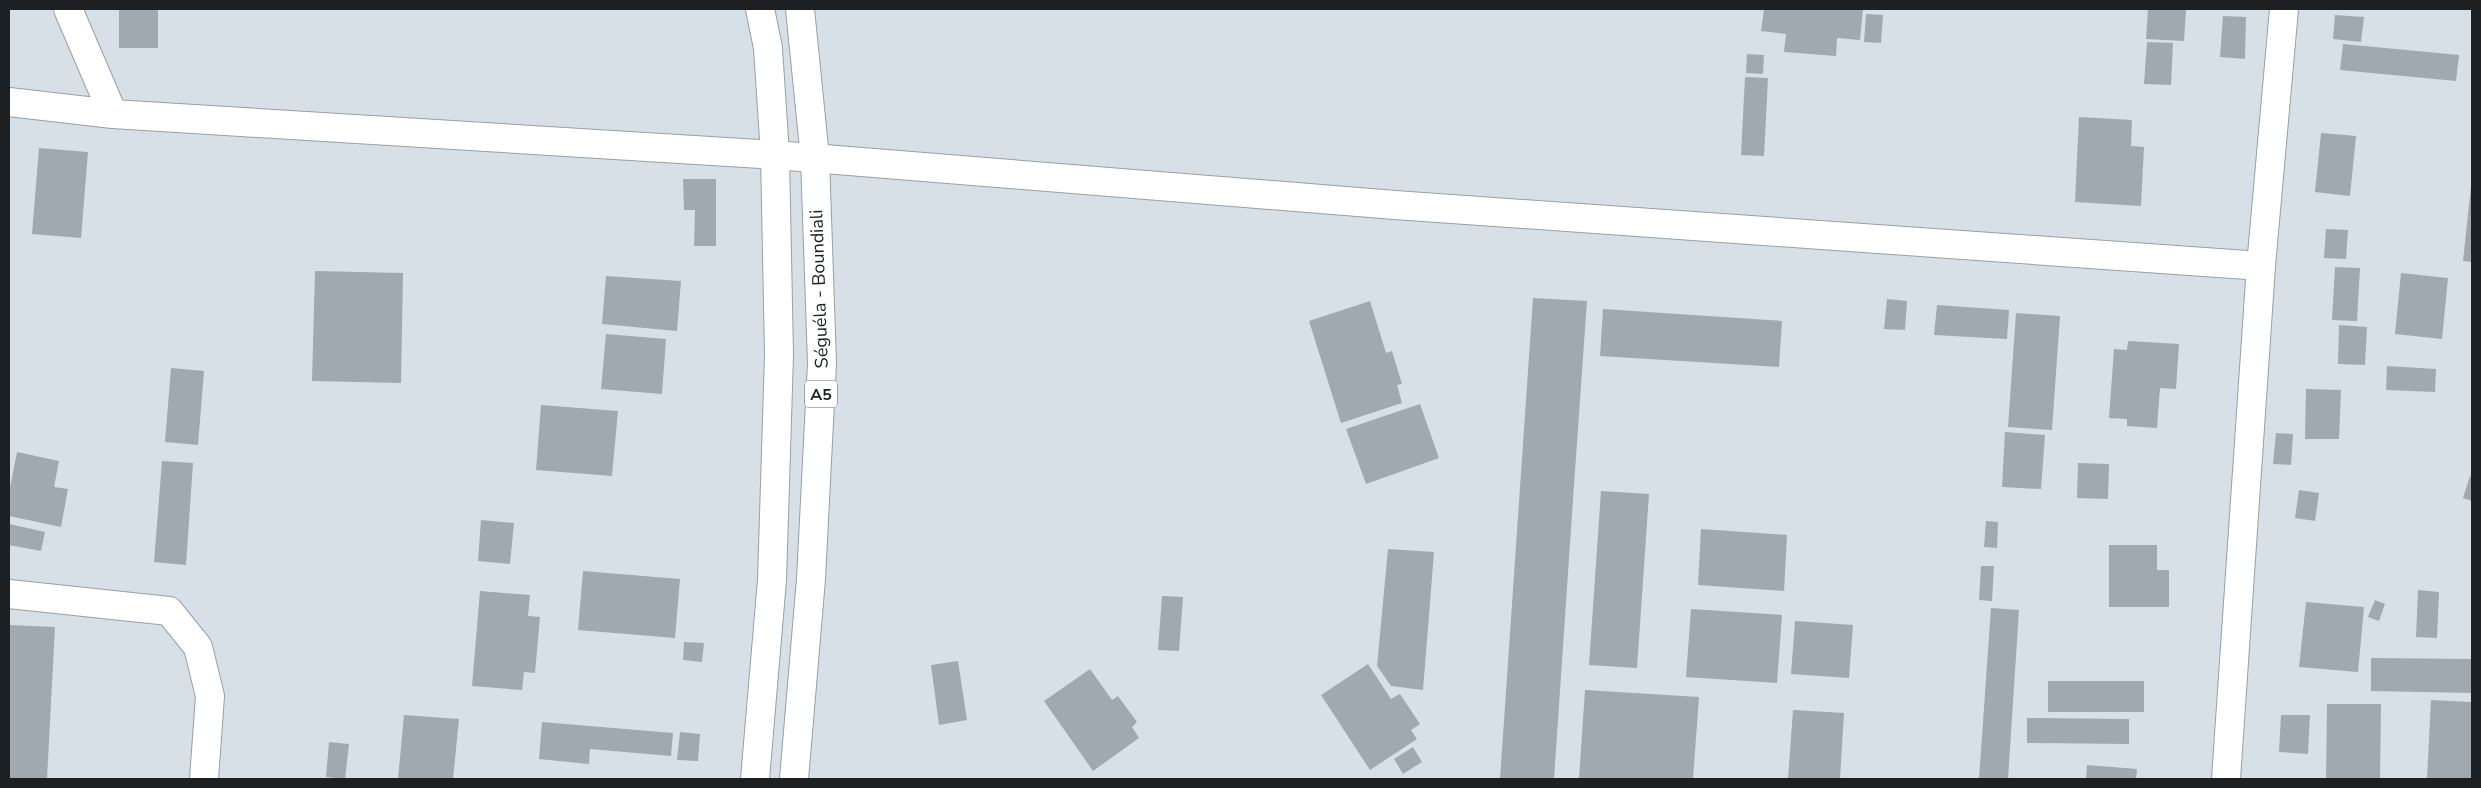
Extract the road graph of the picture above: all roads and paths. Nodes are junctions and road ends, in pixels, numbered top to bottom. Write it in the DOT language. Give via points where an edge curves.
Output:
graph roads {
  1 [pos="68,9"];
  2 [pos="760,9"];
  3 [pos="800,9"];
  4 [pos="2284,9"];
  5 [pos="9,102"];
  6 [pos="113,114"];
  7 [pos="775,155"];
  8 [pos="815,158"];
  9 [pos="2261,266"];
  10 [pos="9,594"];
  11 [pos="204,779"];
  12 [pos="755,779"];
  13 [pos="794,779"];
  14 [pos="2226,779"];
  1 -- 6 [label="street"];
  2 -- 7 [label="street" via="768,48"];
  3 -- 8 [label="street, Séguéla - Boundiali / A5"];
  4 -- 9 [label="street"];
  5 -- 6 [label="street"];
  6 -- 7 [label="street"];
  7 -- 8 [label="street"];
  7 -- 12 [label="street" via="779,355 772,580"];
  8 -- 9 [label="street" via="1405,206"];
  8 -- 13 [label="street, Séguéla - Boundiali / A5" via="822,364 811,579"];
  9 -- 14 [label="street"];
  10 -- 11 [label="street" via="169,611 198,647 210,696"];
}
